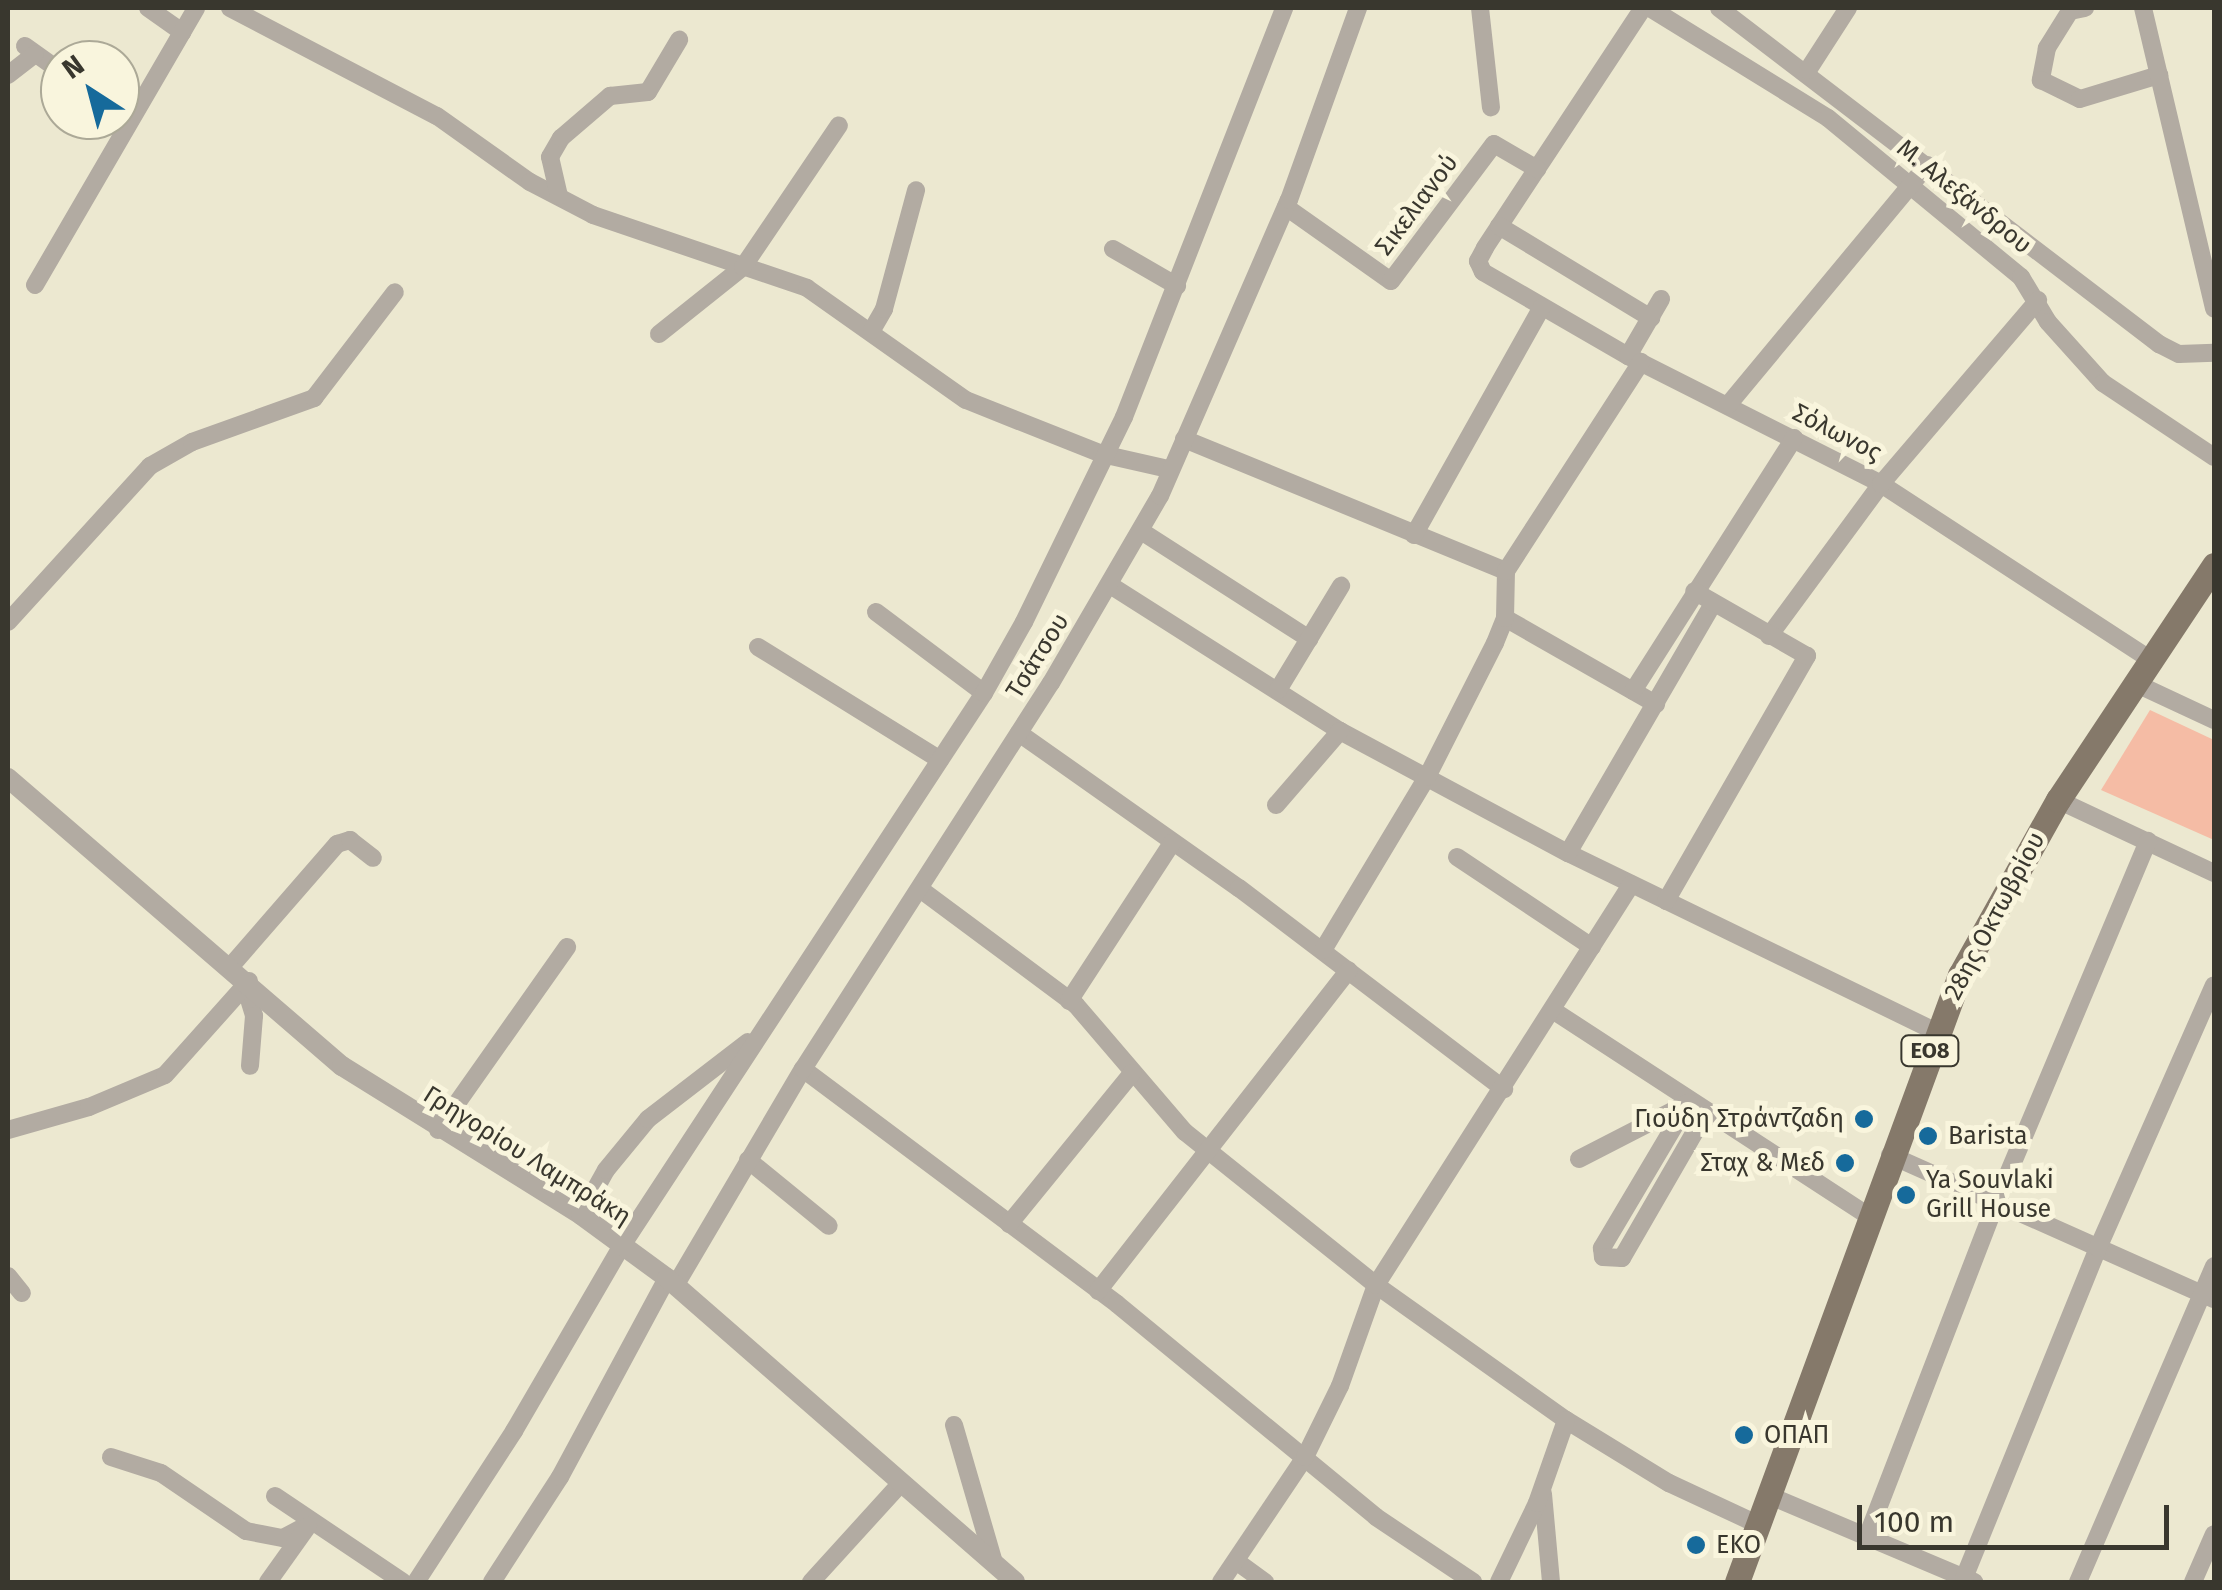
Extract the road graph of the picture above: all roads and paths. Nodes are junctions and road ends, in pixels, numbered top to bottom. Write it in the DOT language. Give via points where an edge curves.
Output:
graph roads {
  1 [pos="148,8"];
  2 [pos="196,8"];
  3 [pos="230,8"];
  4 [pos="1284,8"];
  5 [pos="1358,8"];
  6 [pos="1480,8"];
  7 [pos="1647,8"];
  8 [pos="1719,8"];
  9 [pos="1848,8"];
  10 [pos="2085,8"];
  11 [pos="2143,8"];
  12 [pos="182,32"];
  13 [pos="679,40"];
  14 [pos="40,57"];
  15 [pos="1808,70"];
  16 [pos="2158,75"];
  17 [pos="8,76"];
  18 [pos="140,96"];
  19 [pos="1490,107"];
  20 [pos="839,125"];
  21 [pos="114,140"];
  22 [pos="1927,164"];
  23 [pos="1537,169"];
  24 [pos="1910,185"];
  25 [pos="916,190"];
  26 [pos="559,196"];
  27 [pos="1286,207"];
  28 [pos="1499,226"];
  29 [pos="1113,249"];
  30 [pos="743,268"];
  31 [pos="35,285"];
  32 [pos="1177,286"];
  33 [pos="395,292"];
  34 [pos="1662,300"];
  35 [pos="2038,300"];
  36 [pos="1542,307"];
  37 [pos="2214,310"];
  38 [pos="1650,318"];
  39 [pos="872,330"];
  40 [pos="659,334"];
  41 [pos="2214,354"];
  42 [pos="1635,359"];
  43 [pos="1728,405"];
  44 [pos="1794,438"];
  45 [pos="1184,439"];
  46 [pos="1102,454"];
  47 [pos="2214,457"];
  48 [pos="1168,469"];
  49 [pos="1881,484"];
  50 [pos="1141,531"];
  51 [pos="1414,535"];
  52 [pos="2214,565"];
  53 [pos="1506,571"];
  54 [pos="1110,585"];
  55 [pos="1341,586"];
  56 [pos="1694,592"];
  57 [pos="1713,604"];
  58 [pos="876,612"];
  59 [pos="1505,618"];
  60 [pos="8,622"];
  61 [pos="1769,636"];
  62 [pos="1310,639"];
  63 [pos="758,648"];
  64 [pos="2154,662"];
  65 [pos="2139,685"];
  66 [pos="1278,690"];
  67 [pos="1633,691"];
  68 [pos="984,693"];
  69 [pos="1656,704"];
  70 [pos="2214,720"];
  71 [pos="1340,732"];
  72 [pos="1019,734"];
  73 [pos="940,760"];
  74 [pos="1427,777"];
  75 [pos="8,778"];
  76 [pos="2058,800"];
  77 [pos="1276,805"];
  78 [pos="2148,840"];
  79 [pos="1172,843"];
  80 [pos="1568,853"];
  81 [pos="1458,857"];
  82 [pos="374,858"];
  83 [pos="2214,873"];
  84 [pos="1631,884"];
  85 [pos="920,889"];
  86 [pos="1666,901"];
  87 [pos="567,947"];
  88 [pos="1592,947"];
  89 [pos="1323,950"];
  90 [pos="231,966"];
  91 [pos="1349,970"];
  92 [pos="247,984"];
  93 [pos="2214,984"];
  94 [pos="1069,1002"];
  95 [pos="1554,1010"];
  96 [pos="1937,1032"];
  97 [pos="756,1037"];
  98 [pos="250,1066"];
  99 [pos="803,1069"];
  100 [pos="1132,1073"];
  101 [pos="1504,1089"];
  102 [pos="1688,1103"];
  103 [pos="1705,1114"];
  104 [pos="8,1130"];
  105 [pos="438,1130"];
  106 [pos="1210,1154"];
  107 [pos="1890,1154"];
  108 [pos="1580,1159"];
  109 [pos="748,1160"];
  110 [pos="1995,1205"];
  111 [pos="581,1215"];
  112 [pos="1868,1216"];
  113 [pos="1008,1224"];
  114 [pos="829,1226"];
  115 [pos="622,1244"];
  116 [pos="2098,1248"];
  117 [pos="2214,1266"];
  118 [pos="8,1276"];
  119 [pos="671,1282"];
  120 [pos="1376,1286"];
  121 [pos="1098,1290"];
  122 [pos="22,1293"];
  123 [pos="2209,1297"];
  124 [pos="1566,1420"];
  125 [pos="954,1425"];
  126 [pos="110,1456"];
  127 [pos="1305,1457"];
  128 [pos="901,1482"];
  129 [pos="1542,1484"];
  130 [pos="1768,1495"];
  131 [pos="275,1496"];
  132 [pos="310,1523"];
  133 [pos="1757,1524"];
  134 [pos="2214,1534"];
  135 [pos="1867,1537"];
  136 [pos="1236,1561"];
  137 [pos="994,1563"];
  138 [pos="1969,1580"];
  139 [pos="268,1582"];
  140 [pos="403,1582"];
  141 [pos="416,1582"];
  142 [pos="492,1582"];
  143 [pos="810,1582"];
  144 [pos="1015,1582"];
  145 [pos="1222,1582"];
  146 [pos="1265,1582"];
  147 [pos="1473,1582"];
  148 [pos="1499,1582"];
  149 [pos="1552,1582"];
  150 [pos="1737,1582"];
  151 [pos="2078,1582"];
  152 [pos="2193,1582"];
  1 -- 12 [label="street"];
  2 -- 12 [label="street"];
  3 -- 26 [label="street" via="437,116"];
  4 -- 32 [label="street"];
  5 -- 27 [label="street, Τσάτσου"];
  6 -- 19 [label="street"];
  7 -- 23 [label="street"];
  7 -- 24 [label="street, Μ. Αλεξάνδρου" via="1778,83"];
  8 -- 15 [label="street, Μ. Αλεξάνδρου"];
  9 -- 15 [label="street"];
  10 -- 16 [label="street" via="2070,12 2046,48 2041,80 2080,98"];
  11 -- 16 [label="street"];
  12 -- 18 [label="street"];
  13 -- 26 [label="street" via="648,92 610,96 561,138 550,157"];
  14 -- 17 [label="street" via="30,50"];
  15 -- 22 [label="street, Μ. Αλεξάνδρου"];
  16 -- 37 [label="street"];
  20 -- 30 [label="street"];
  21 -- 31 [label="street"];
  22 -- 24 [label="street"];
  22 -- 41 [label="street, Μ. Αλεξάνδρου" via="2159,344 2180,354"];
  23 -- 27 [label="street, Σικελιανού" via="1494,144 1392,281"];
  23 -- 28 [label="street"];
  24 -- 35 [label="street, Μ. Αλεξάνδρου" via="2021,276"];
  24 -- 43 [label="street"];
  25 -- 39 [label="street" via="884,309"];
  26 -- 30 [label="street" via="619,227"];
  27 -- 45 [label="street, Τσάτσου"];
  28 -- 36 [label="street, Σόλωνος" via="1478,260 1483,272"];
  28 -- 38 [label="street"];
  29 -- 32 [label="street"];
  30 -- 39 [label="street" via="807,288"];
  30 -- 40 [label="street"];
  32 -- 46 [label="street"];
  33 -- 60 [label="street" via="314,398 192,442 150,466"];
  34 -- 38 [label="street"];
  35 -- 47 [label="street, Μ. Αλεξάνδρου" via="2048,322 2102,382"];
  35 -- 49 [label="street"];
  36 -- 42 [label="street, Σόλωνος"];
  36 -- 51 [label="street"];
  38 -- 42 [label="street"];
  39 -- 46 [label="street" via="966,400"];
  42 -- 43 [label="street, Σόλωνος"];
  42 -- 53 [label="street"];
  43 -- 44 [label="street, Σόλωνος"];
  44 -- 49 [label="street, Σόλωνος"];
  44 -- 56 [label="street"];
  45 -- 48 [label="street, Τσάτσου"];
  45 -- 51 [label="street"];
  46 -- 48 [label="street"];
  46 -- 68 [label="street" via="1049,576"];
  48 -- 50 [label="street, Τσάτσου"];
  49 -- 61 [label="street"];
  49 -- 64 [label="street, Σόλωνος"];
  50 -- 54 [label="street, Τσάτσου"];
  50 -- 62 [label="street"];
  51 -- 53 [label="street"];
  52 -- 64 [label="main road, 28ης Οκτωβρίου / ΕΟ8"];
  53 -- 59 [label="street"];
  54 -- 66 [label="street"];
  54 -- 72 [label="street, Τσάτσου"];
  55 -- 62 [label="street"];
  56 -- 57 [label="street"];
  56 -- 67 [label="street"];
  57 -- 61 [label="street"];
  57 -- 69 [label="street"];
  58 -- 68 [label="street"];
  59 -- 67 [label="street"];
  59 -- 74 [label="street"];
  61 -- 86 [label="street" via="1806,656"];
  62 -- 66 [label="street"];
  63 -- 73 [label="street"];
  64 -- 65 [label="main road, 28ης Οκτωβρίου / ΕΟ8"];
  65 -- 70 [label="street"];
  65 -- 76 [label="main road, 28ης Οκτωβρίου / ΕΟ8"];
  66 -- 71 [label="street"];
  67 -- 69 [label="street"];
  68 -- 73 [label="street"];
  69 -- 80 [label="street"];
  71 -- 74 [label="street"];
  71 -- 77 [label="street"];
  72 -- 79 [label="street"];
  72 -- 85 [label="street, Τσάτσου"];
  73 -- 97 [label="street"];
  74 -- 80 [label="street"];
  74 -- 89 [label="street"];
  75 -- 90 [label="street, Γρηγορίου Λαμπράκη"];
  76 -- 78 [label="street"];
  76 -- 96 [label="main road, 28ης Οκτωβρίου / ΕΟ8" via="1960,975"];
  78 -- 83 [label="street"];
  78 -- 110 [label="street"];
  79 -- 89 [label="street"];
  79 -- 94 [label="street"];
  80 -- 84 [label="street"];
  81 -- 88 [label="street"];
  82 -- 90 [label="street" via="350,840 337,844"];
  84 -- 86 [label="street"];
  84 -- 88 [label="street"];
  85 -- 94 [label="street"];
  85 -- 99 [label="street, Τσάτσου"];
  86 -- 96 [label="street"];
  87 -- 105 [label="street"];
  88 -- 95 [label="street"];
  89 -- 91 [label="street"];
  90 -- 92 [label="street, Γρηγορίου Λαμπράκη"];
  91 -- 101 [label="street"];
  91 -- 106 [label="street"];
  92 -- 98 [label="street" via="254,1016"];
  92 -- 104 [label="street" via="165,1075 73,1113"];
  92 -- 105 [label="street, Γρηγορίου Λαμπράκη" via="342,1066"];
  93 -- 116 [label="street"];
  94 -- 100 [label="street"];
  95 -- 101 [label="street"];
  95 -- 102 [label="street"];
  96 -- 107 [label="main road, 28ης Οκτωβρίου / ΕΟ8"];
  97 -- 111 [label="street" via="648,1119 623,1146"];
  97 -- 115 [label="street"];
  99 -- 109 [label="street, Τσάτσου"];
  99 -- 113 [label="street"];
  100 -- 106 [label="street"];
  100 -- 113 [label="street"];
  101 -- 120 [label="street"];
  102 -- 103 [label="street"];
  102 -- 103 [label="street" via="1602,1248 1603,1257 1622,1258"];
  102 -- 108 [label="street"];
  103 -- 112 [label="street"];
  105 -- 111 [label="street, Γρηγορίου Λαμπράκη"];
  106 -- 120 [label="street"];
  106 -- 121 [label="street"];
  107 -- 110 [label="street"];
  107 -- 112 [label="main road, 28ης Οκτωβρίου / ΕΟ8"];
  109 -- 114 [label="street"];
  109 -- 119 [label="street, Τσάτσου"];
  110 -- 116 [label="street"];
  110 -- 135 [label="street"];
  111 -- 115 [label="street, Γρηγορίου Λαμπράκη"];
  112 -- 130 [label="main road, 28ης Οκτωβρίου / ΕΟ8"];
  113 -- 121 [label="street"];
  115 -- 119 [label="street, Γρηγορίου Λαμπράκη"];
  115 -- 141 [label="street" via="514,1431"];
  116 -- 123 [label="street"];
  116 -- 138 [label="street"];
  117 -- 123 [label="street"];
  118 -- 122 [label="street"];
  119 -- 128 [label="street, Γρηγορίου Λαμπράκη"];
  119 -- 142 [label="street, Τσάτσου"];
  120 -- 124 [label="street"];
  120 -- 127 [label="street" via="1340,1386"];
  121 -- 127 [label="street"];
  123 -- 151 [label="street"];
  124 -- 129 [label="street"];
  124 -- 133 [label="street" via="1669,1483"];
  125 -- 137 [label="street"];
  126 -- 132 [label="street" via="160,1473 246,1531 283,1538"];
  127 -- 136 [label="street"];
  127 -- 147 [label="street" via="1406,1539"];
  128 -- 137 [label="street, Γρηγορίου Λαμπράκη"];
  128 -- 143 [label="street"];
  129 -- 148 [label="street"];
  129 -- 149 [label="street"];
  130 -- 133 [label="main road, 28ης Οκτωβρίου / ΕΟ8"];
  130 -- 135 [label="street"];
  131 -- 132 [label="street"];
  132 -- 139 [label="street"];
  132 -- 140 [label="street"];
  133 -- 150 [label="main road, 28ης Οκτωβρίου / ΕΟ8"];
  134 -- 152 [label="street"];
  135 -- 138 [label="street"];
  136 -- 145 [label="street"];
  136 -- 146 [label="street"];
  137 -- 144 [label="street, Γρηγορίου Λαμπράκη"];
}
